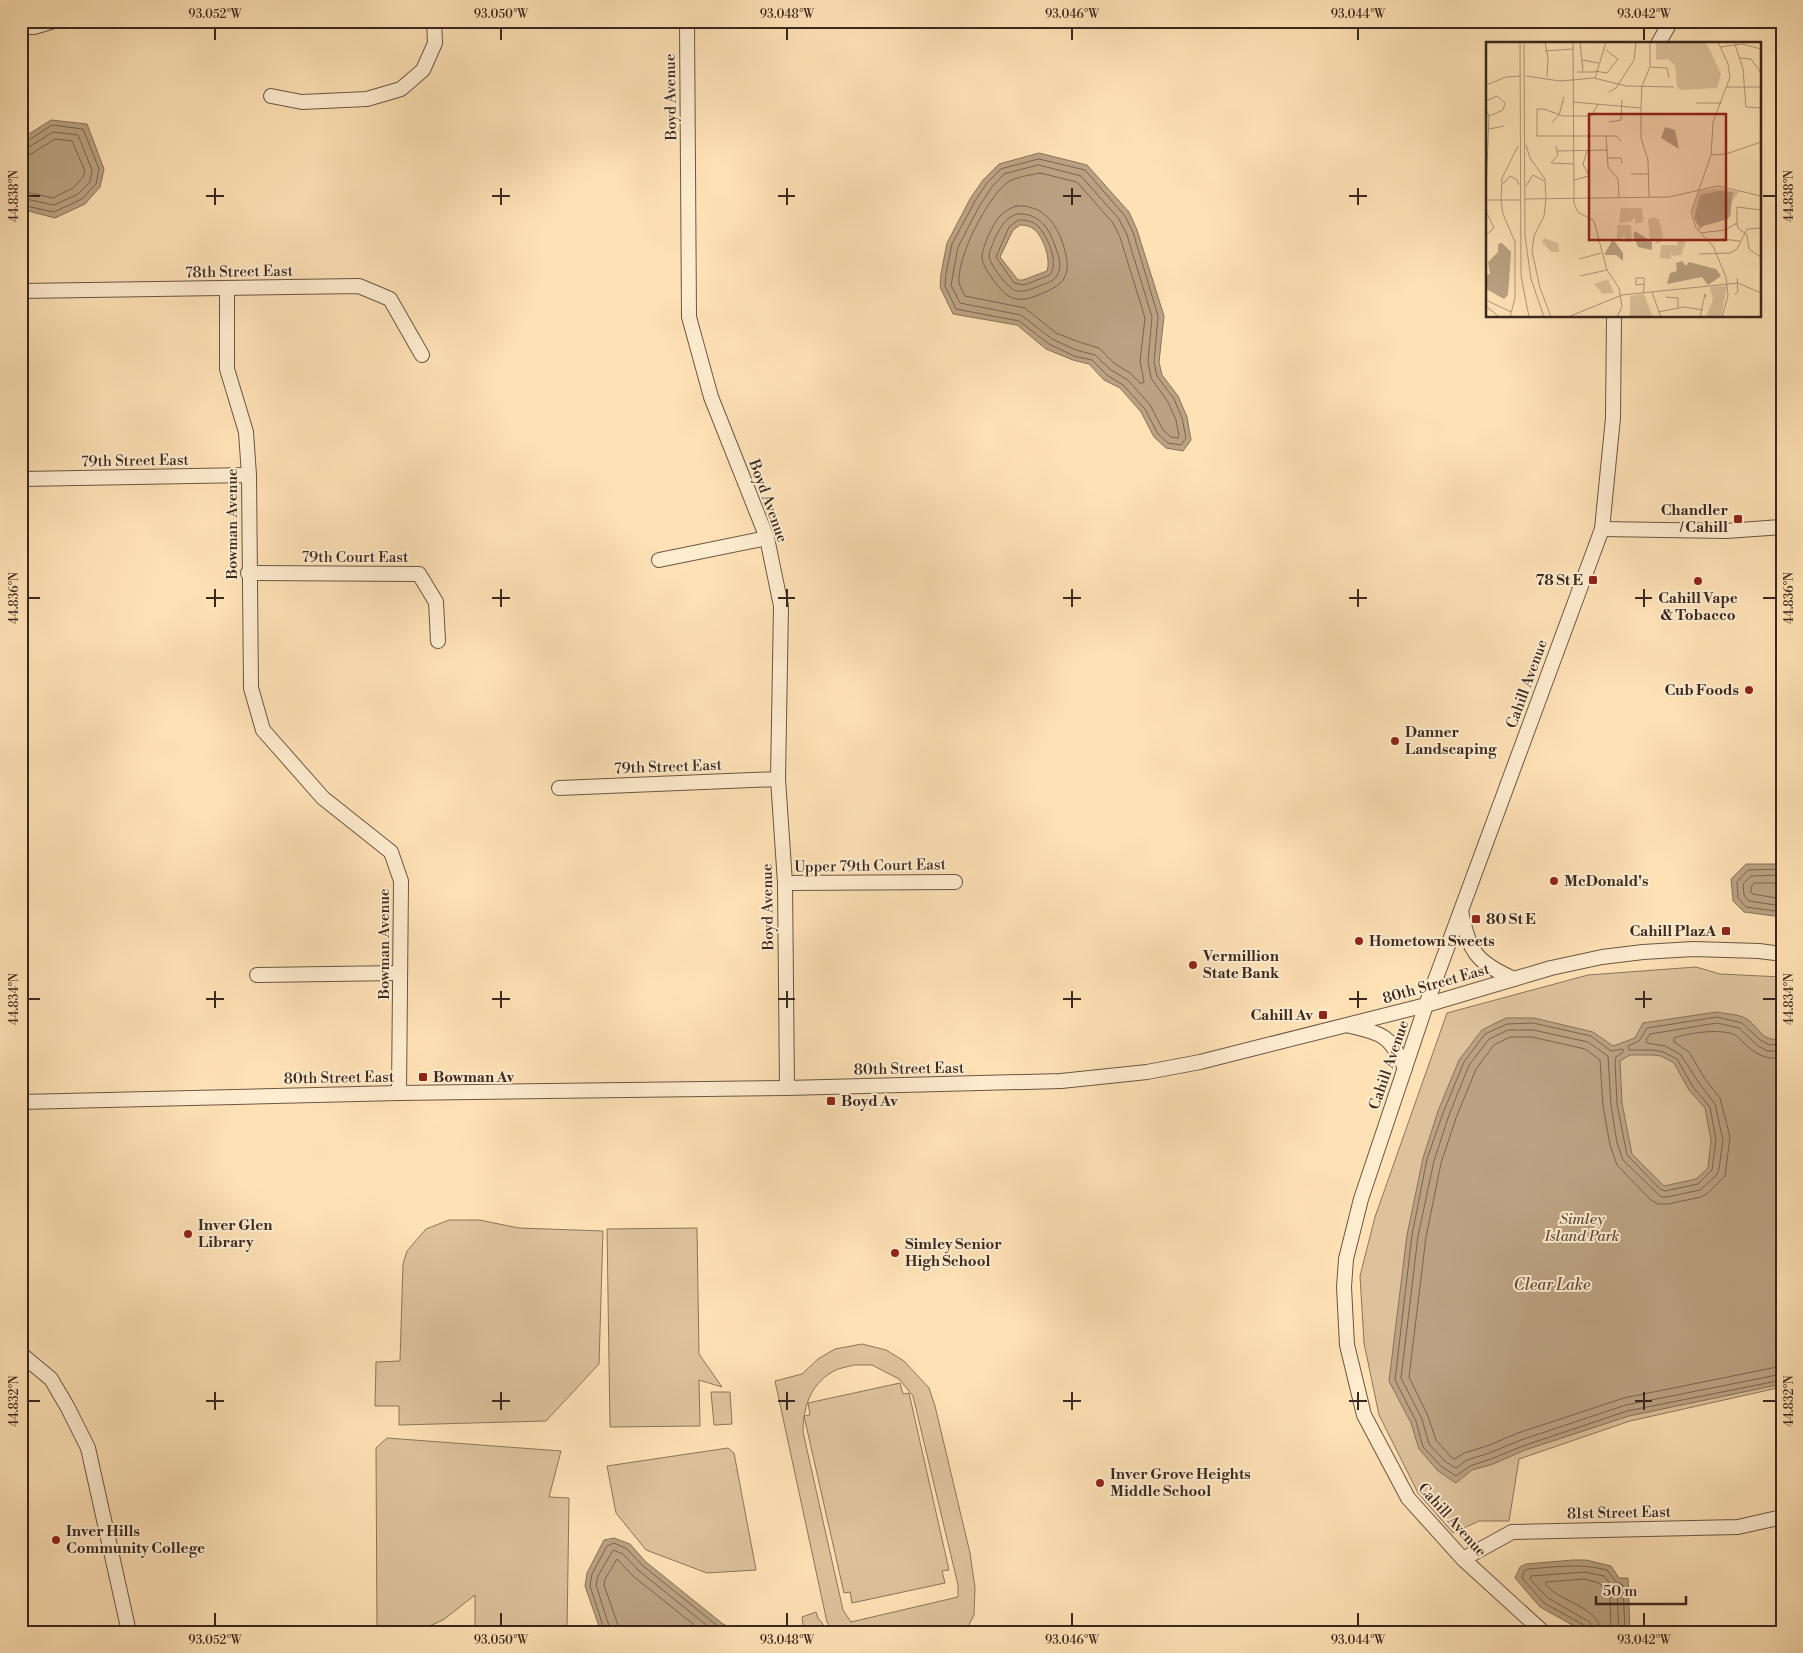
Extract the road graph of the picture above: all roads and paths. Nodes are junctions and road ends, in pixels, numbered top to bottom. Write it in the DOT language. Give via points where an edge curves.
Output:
graph roads {
  1 [pos="54,21"];
  2 [pos="434,21"];
  3 [pos="687,21"];
  4 [pos="1671,21"];
  5 [pos="21,27"];
  6 [pos="1659,42"];
  7 [pos="271,96"];
  8 [pos="227,288"];
  9 [pos="21,291"];
  10 [pos="1614,318"];
  11 [pos="422,355"];
  12 [pos="249,475"];
  13 [pos="21,479"];
  14 [pos="1782,527"];
  15 [pos="1602,529"];
  16 [pos="766,538"];
  17 [pos="659,560"];
  18 [pos="248,573"];
  19 [pos="438,641"];
  20 [pos="778,778"];
  21 [pos="559,788"];
  22 [pos="955,882"];
  23 [pos="785,883"];
  24 [pos="1461,910"];
  25 [pos="1782,954"];
  26 [pos="400,973"];
  27 [pos="257,975"];
  28 [pos="1514,979"];
  29 [pos="1426,1005"];
  30 [pos="1347,1025"];
  31 [pos="1405,1068"];
  32 [pos="786,1088"];
  33 [pos="399,1093"];
  34 [pos="21,1102"];
  35 [pos="21,1354"];
  36 [pos="1782,1517"];
  37 [pos="1463,1559"];
  38 [pos="129,1632"];
  39 [pos="1543,1632"];
  1 -- 5 [label="street"];
  2 -- 7 [label="street" via="435,43 423,70 401,89 358,100 302,102"];
  3 -- 16 [label="street, Boyd Avenue" via="689,317 711,397"];
  4 -- 6 [label="street"];
  8 -- 9 [label="street, 78th Street East"];
  8 -- 11 [label="street, 78th Street East" via="359,286 390,299"];
  8 -- 12 [label="street, Bowman Avenue" via="227,369 246,432"];
  10 -- 15 [label="street, Cahill Avenue" via="1613,418"];
  12 -- 13 [label="street, 79th Street East"];
  12 -- 18 [label="street, Bowman Avenue"];
  14 -- 15 [label="street" via="1726,531"];
  15 -- 24 [label="street, Cahill Avenue"];
  16 -- 17 [label="street"];
  16 -- 20 [label="street, Boyd Avenue" via="781,606"];
  18 -- 19 [label="street, 79th Court East" via="419,574 436,602"];
  18 -- 26 [label="street, Bowman Avenue" via="250,688 262,730 323,798 391,852 401,881"];
  20 -- 21 [label="street, 79th Street East"];
  20 -- 23 [label="street, Boyd Avenue"];
  22 -- 23 [label="street, Upper 79th Court East"];
  23 -- 32 [label="street, Boyd Avenue"];
  24 -- 28 [label="street" via="1470,945 1477,955 1486,965"];
  24 -- 29 [label="street, Cahill Avenue"];
  25 -- 28 [label="street, 80th Street East" via="1694,949 1643,952 1602,957"];
  26 -- 27 [label="street"];
  26 -- 33 [label="street, Bowman Avenue"];
  28 -- 29 [label="street, 80th Street East"];
  29 -- 30 [label="street, 80th Street East"];
  29 -- 31 [label="street, Cahill Avenue"];
  30 -- 31 [label="street" via="1389,1040"];
  30 -- 32 [label="street, 80th Street East" via="1147,1072 1061,1081"];
  31 -- 37 [label="street, Cahill Avenue" via="1361,1199 1346,1258 1347,1345 1364,1415 1408,1498"];
  32 -- 33 [label="street, 80th Street East"];
  33 -- 34 [label="street, 80th Street East"];
  35 -- 38 [label="street" via="51,1379 88,1448"];
  36 -- 37 [label="street, 81st Street East" via="1738,1527 1512,1532"];
  37 -- 39 [label="street, Cahill Avenue"];
}
